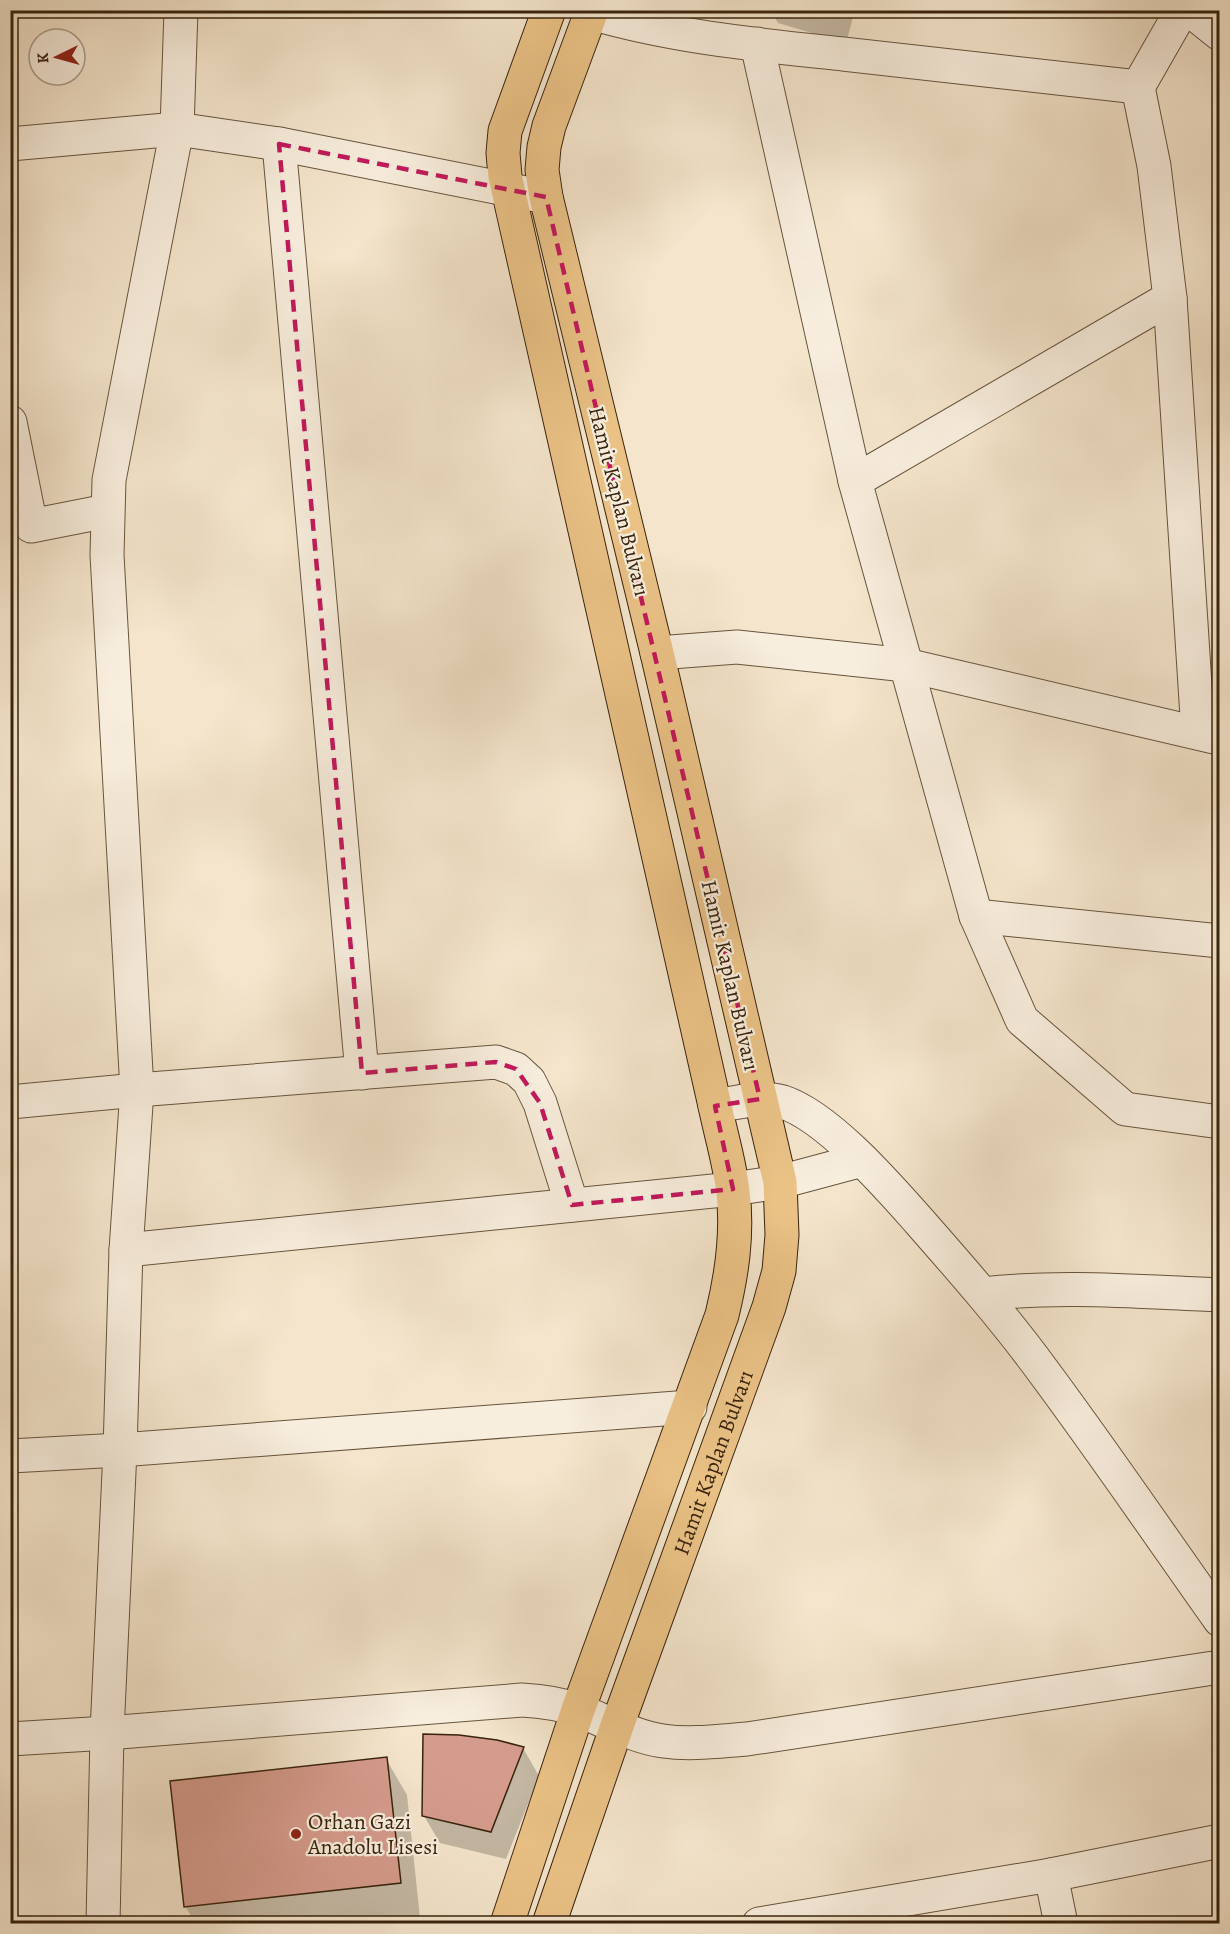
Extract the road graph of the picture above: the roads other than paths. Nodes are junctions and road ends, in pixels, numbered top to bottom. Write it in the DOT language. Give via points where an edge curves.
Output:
graph roads {
  1 [pos="181,10"];
  2 [pos="549,10"];
  3 [pos="1182,10"];
  4 [pos="1190,10"];
  5 [pos="592,11"];
  6 [pos="1220,34"];
  7 [pos="757,44"];
  8 [pos="1138,87"];
  9 [pos="177,129"];
  10 [pos="10,144"];
  11 [pos="279,144"];
  12 [pos="507,189"];
  13 [pos="546,197"];
  14 [pos="1170,297"];
  15 [pos="10,422"];
  16 [pos="855,481"];
  17 [pos="107,511"];
  18 [pos="657,653"];
  19 [pos="906,665"];
  20 [pos="1209,735"];
  21 [pos="976,916"];
  22 [pos="1220,941"];
  23 [pos="362,1073"];
  24 [pos="137,1090"];
  25 [pos="760,1099"];
  26 [pos="10,1102"];
  27 [pos="715,1106"];
  28 [pos="1220,1122"];
  29 [pos="862,1160"];
  30 [pos="780,1182"];
  31 [pos="733,1189"];
  32 [pos="572,1205"];
  33 [pos="126,1250"];
  34 [pos="983,1294"];
  35 [pos="1220,1295"];
  36 [pos="690,1407"];
  37 [pos="120,1450"];
  38 [pos="10,1456"];
  39 [pos="1220,1620"];
  40 [pos="1220,1667"];
  41 [pos="578,1710"];
  42 [pos="616,1726"];
  43 [pos="107,1733"];
  44 [pos="10,1738"];
  45 [pos="1220,1841"];
  46 [pos="1051,1875"];
  47 [pos="103,1923"];
  48 [pos="507,1923"];
  49 [pos="549,1923"];
  50 [pos="759,1923"];
  51 [pos="1061,1923"];
  1 -- 9 [label="street"];
  2 -- 12 [label="main road, Hamit Kaplan Bulvarı" via="505,131 502,153"];
  3 -- 8 [label="street"];
  4 -- 6 [label="street"];
  5 -- 7 [label="street" via="631,24"];
  5 -- 13 [label="main road, Hamit Kaplan Bulvarı" via="549,126 542,170"];
  7 -- 8 [label="street"];
  7 -- 16 [label="street"];
  8 -- 14 [label="street" via="1154,166"];
  9 -- 10 [label="street"];
  9 -- 11 [label="street"];
  9 -- 17 [label="street" via="109,480"];
  11 -- 12 [label="street"];
  11 -- 23 [label="street"];
  12 -- 13 [label="street"];
  12 -- 27 [label="main road, Hamit Kaplan Bulvarı"];
  13 -- 18 [label="main road, Hamit Kaplan Bulvarı"];
  14 -- 16 [label="street"];
  14 -- 20 [label="street"];
  15 -- 17 [label="street" via="31,526"];
  16 -- 19 [label="street"];
  17 -- 24 [label="street"];
  18 -- 19 [label="street" via="737,646"];
  18 -- 25 [label="main road, Hamit Kaplan Bulvarı"];
  19 -- 20 [label="street"];
  19 -- 21 [label="street"];
  21 -- 22 [label="street"];
  21 -- 28 [label="street" via="1022,1020 1125,1109"];
  23 -- 24 [label="street"];
  23 -- 32 [label="street" via="496,1062 516,1070 529,1081 540,1103"];
  24 -- 26 [label="street"];
  24 -- 33 [label="street"];
  25 -- 27 [label="street"];
  25 -- 29 [label="street" via="783,1102 813,1119"];
  25 -- 30 [label="main road, Hamit Kaplan Bulvarı"];
  27 -- 31 [label="main road, Hamit Kaplan Bulvarı"];
  29 -- 30 [label="street"];
  29 -- 34 [label="street"];
  30 -- 31 [label="street"];
  30 -- 42 [label="main road, Hamit Kaplan Bulvarı" via="779,1271 769,1307"];
  31 -- 32 [label="street"];
  31 -- 36 [label="main road, Hamit Kaplan Bulvarı" via="735,1240 731,1278"];
  32 -- 33 [label="street"];
  33 -- 37 [label="street"];
  34 -- 35 [label="street" via="1069,1288"];
  34 -- 39 [label="street" via="1043,1371"];
  36 -- 37 [label="street"];
  36 -- 41 [label="main road, Hamit Kaplan Bulvarı"];
  37 -- 38 [label="street"];
  37 -- 43 [label="street"];
  40 -- 42 [label="street" via="747,1739 662,1741"];
  41 -- 42 [label="street"];
  41 -- 43 [label="street" via="522,1700"];
  41 -- 48 [label="main road, Hamit Kaplan Bulvarı"];
  42 -- 49 [label="main road, Hamit Kaplan Bulvarı"];
  43 -- 44 [label="street"];
  43 -- 47 [label="street"];
  45 -- 46 [label="street"];
  46 -- 50 [label="street"];
  46 -- 51 [label="street"];
}
